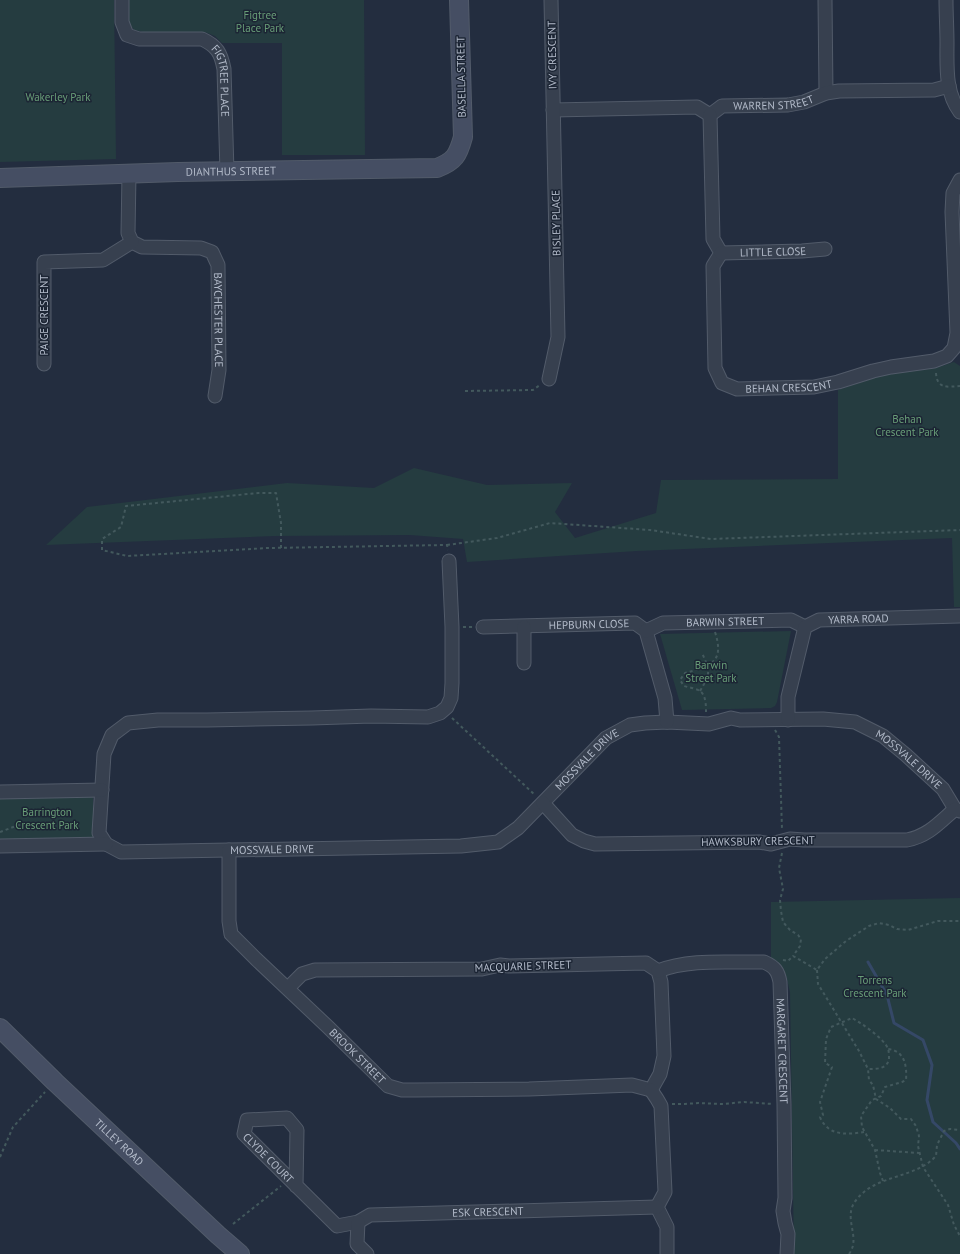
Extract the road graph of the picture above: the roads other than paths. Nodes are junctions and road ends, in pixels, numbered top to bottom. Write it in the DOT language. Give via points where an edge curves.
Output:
graph roads {
  1 [pos="122,0"];
  2 [pos="459,0"];
  3 [pos="551,0"];
  4 [pos="824,0"];
  5 [pos="946,0"];
  6 [pos="948,86"];
  7 [pos="826,92"];
  8 [pos="553,110"];
  9 [pos="960,112"];
  10 [pos="710,115"];
  11 [pos="458,154"];
  12 [pos="227,172"];
  13 [pos="129,174"];
  14 [pos="0,178"];
  15 [pos="960,180"];
  16 [pos="132,242"];
  17 [pos="825,249"];
  18 [pos="721,253"];
  19 [pos="44,364"];
  20 [pos="550,379"];
  21 [pos="215,396"];
  22 [pos="449,561"];
  23 [pos="960,616"];
  24 [pos="483,627"];
  25 [pos="524,627"];
  26 [pos="805,627"];
  27 [pos="646,631"];
  28 [pos="524,663"];
  29 [pos="788,720"];
  30 [pos="667,722"];
  31 [pos="102,790"];
  32 [pos="0,792"];
  33 [pos="543,803"];
  34 [pos="957,810"];
  35 [pos="106,844"];
  36 [pos="0,846"];
  37 [pos="229,850"];
  38 [pos="658,971"];
  39 [pos="288,988"];
  40 [pos="0,1028"];
  41 [pos="651,1090"];
  42 [pos="293,1182"];
  43 [pos="657,1207"];
  44 [pos="358,1222"];
  45 [pos="240,1254"];
  46 [pos="368,1254"];
  47 [pos="667,1254"];
  48 [pos="787,1254"];
  1 -- 12 [label="street, FIGTREE PLACE" via="122,22 127,35 139,39 202,39 218,50 224,69"];
  2 -- 11 [label="street, BASELLA STREET" via="463,136"];
  3 -- 8 [label="street, IVY CRESCENT"];
  4 -- 7 [label="street"];
  5 -- 6 [label="street"];
  6 -- 7 [label="street, WARREN STREET" via="934,90"];
  6 -- 9 [label="street"];
  7 -- 10 [label="street, WARREN STREET" via="804,102 788,105 722,106"];
  8 -- 10 [label="street" via="697,107"];
  8 -- 20 [label="street, BISLEY PLACE" via="558,337"];
  10 -- 18 [label="street" via="713,240"];
  11 -- 12 [label="street, DIANTHUS STREET" via="449,164 437,168"];
  12 -- 13 [label="street, DIANTHUS STREET"];
  13 -- 14 [label="street, DIANTHUS STREET"];
  13 -- 16 [label="street" via="128,233"];
  15 -- 18 [label="street, BEHAN CRESCENT" via="953,193 952,212 957,333 954,348 947,356 934,362 891,367 814,387 737,389 722,383 715,368 713,266"];
  16 -- 19 [label="street, PAIGE CRESCENT" via="103,260 44,262"];
  16 -- 21 [label="street, BAYCHESTER PLACE" via="142,247 201,248 212,252 218,265 219,370"];
  17 -- 18 [label="street, LITTLE CLOSE"];
  22 -- 31 [label="street" via="452,628 451,698 447,707 440,713 428,717 158,720 128,723 112,734 104,754"];
  23 -- 26 [label="street, YARRA ROAD" via="819,620"];
  24 -- 25 [label="street, HEPBURN CLOSE"];
  25 -- 27 [label="street, HEPBURN CLOSE" via="635,623"];
  25 -- 28 [label="street"];
  26 -- 27 [label="street, BARWIN STREET" via="791,620 663,623"];
  26 -- 29 [label="street" via="788,697"];
  27 -- 30 [label="street" via="665,698"];
  29 -- 30 [label="street, MOSSVALE DRIVE" via="731,718 709,724"];
  29 -- 34 [label="street, MOSSVALE DRIVE" via="822,719 855,722 883,736 943,789"];
  30 -- 33 [label="street, MOSSVALE DRIVE" via="630,725 606,738"];
  31 -- 32 [label="street"];
  31 -- 35 [label="street" via="99,833"];
  33 -- 34 [label="street, HAWKSBURY CRESCENT" via="572,835 595,844 771,844 790,839 907,840 928,832"];
  33 -- 37 [label="street, MOSSVALE DRIVE" via="518,828 498,842 461,846"];
  35 -- 36 [label="street"];
  35 -- 37 [label="street, MOSSVALE DRIVE" via="120,852"];
  37 -- 39 [label="street, BROOK STREET" via="231,934"];
  38 -- 39 [label="street, MACQUARIE STREET" via="646,963 500,965 482,969 315,970 302,974"];
  38 -- 41 [label="street" via="662,982 664,1056 660,1074"];
  38 -- 48 [label="street, MARGARET CRESCENT" via="692,963 764,962 779,973 784,1104 783,1211 788,1234"];
  39 -- 41 [label="street, BROOK STREET" via="388,1086 402,1090 632,1085"];
  40 -- 45 [label="street, TILLEY ROAD"];
  41 -- 43 [label="street" via="661,1106 665,1192"];
  42 -- 42 [label="street, CLYDE COURT" via="244,1134 247,1120 287,1118 297,1130"];
  42 -- 44 [label="street, CLYDE COURT" via="337,1226"];
  43 -- 44 [label="street, ESK CRESCENT" via="370,1215"];
  43 -- 47 [label="street" via="667,1227"];
  44 -- 46 [label="street" via="357,1244"];
}
